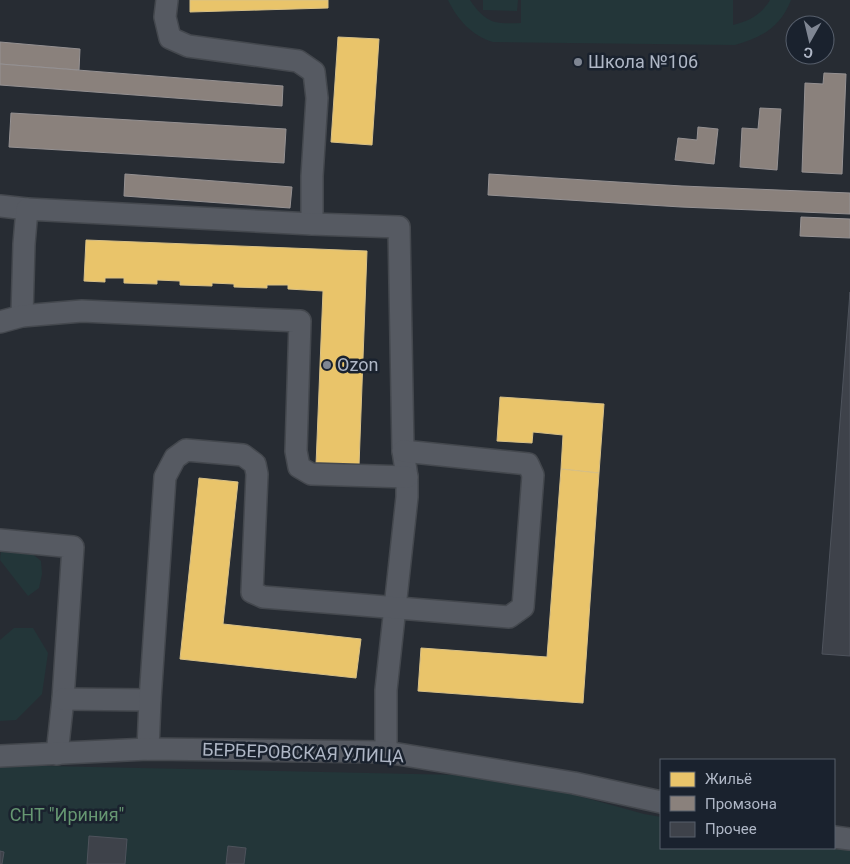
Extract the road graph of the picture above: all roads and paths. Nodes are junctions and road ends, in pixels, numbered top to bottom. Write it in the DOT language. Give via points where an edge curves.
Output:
graph roads {
  1 [pos="161,1"];
  2 [pos="0,206"];
  3 [pos="27,209"];
  4 [pos="312,224"];
  5 [pos="22,316"];
  6 [pos="0,322"];
  7 [pos="403,451"];
  8 [pos="407,477"];
  9 [pos="0,540"];
  10 [pos="395,607"];
  11 [pos="63,699"];
  12 [pos="150,700"];
  13 [pos="148,749"];
  14 [pos="386,752"];
  15 [pos="57,754"];
  16 [pos="0,756"];
  17 [pos="660,802"];
  18 [pos="835,838"];
  19 [pos="850,839"];
  1 -- 4 [label="street" via="170,38 188,46 298,61 314,72 317,98"];
  2 -- 3 [label="street"];
  3 -- 4 [label="street"];
  3 -- 5 [label="street"];
  4 -- 7 [label="street" via="399,227"];
  5 -- 6 [label="street"];
  5 -- 8 [label="street" via="82,311 300,320 296,451 299,467 311,474"];
  7 -- 8 [label="street"];
  7 -- 10 [label="street" via="528,464 533,475 522,607 509,617"];
  8 -- 10 [label="street"];
  9 -- 11 [label="street" via="73,547"];
  10 -- 12 [label="street" via="262,597 252,592 256,464 243,455 186,450 175,458 165,477"];
  10 -- 14 [label="street" via="386,690"];
  11 -- 12 [label="street"];
  11 -- 15 [label="street"];
  12 -- 13 [label="street"];
  13 -- 14 [label="street, БЕРБЕРОВСКАЯ УЛИЦА"];
  13 -- 15 [label="street, БЕРБЕРОВСКАЯ УЛИЦА"];
  14 -- 17 [label="street, БЕРБЕРОВСКАЯ УЛИЦА" via="574,783"];
  15 -- 16 [label="street, БЕРБЕРОВСКАЯ УЛИЦА"];
  18 -- 19 [label="street"];
}
